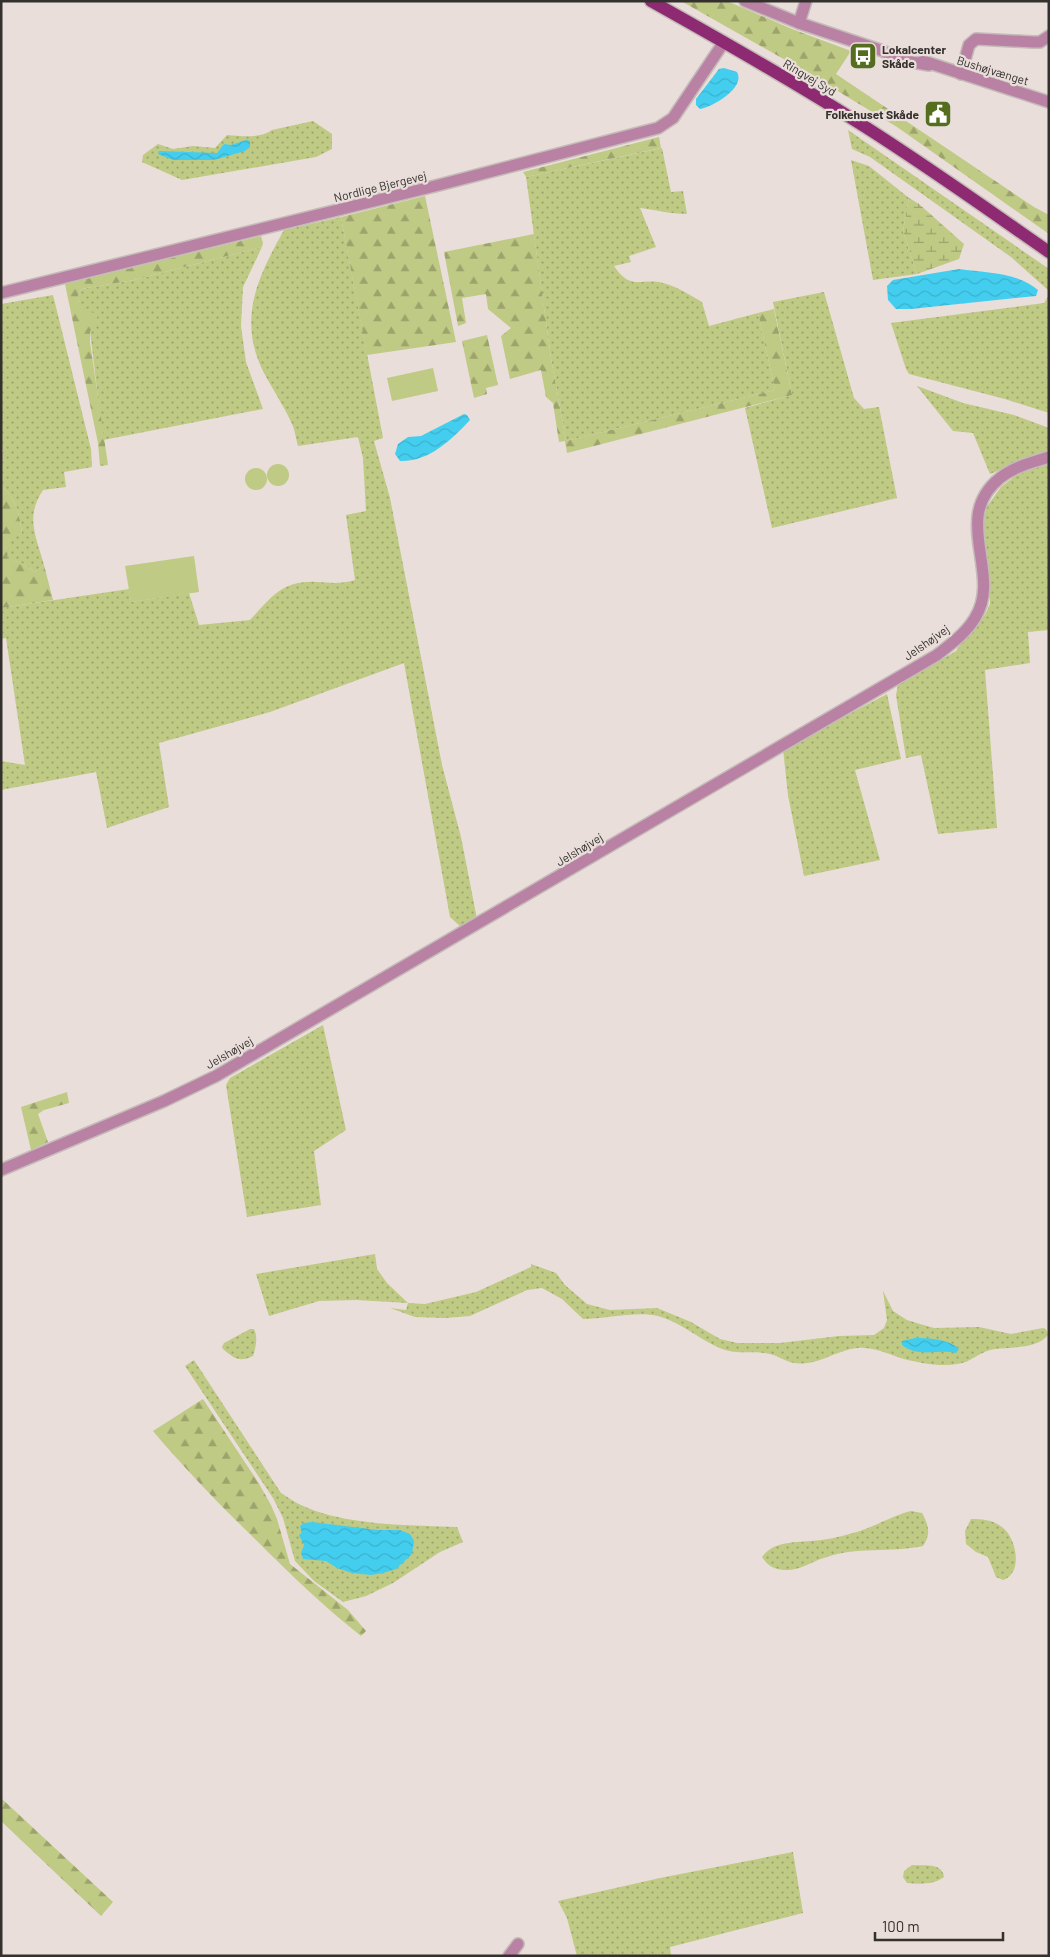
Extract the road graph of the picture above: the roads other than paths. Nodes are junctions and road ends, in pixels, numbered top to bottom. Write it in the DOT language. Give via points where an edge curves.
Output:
graph roads {
  1 [pos="651,1"];
  2 [pos="746,1"];
  3 [pos="806,1"];
  4 [pos="799,23"];
  5 [pos="1049,36"];
  6 [pos="724,42"];
  7 [pos="961,74"];
  8 [pos="1049,102"];
  9 [pos="1049,252"];
  10 [pos="1,294"];
  11 [pos="1049,457"];
  12 [pos="1,1170"];
  13 [pos="518,1944"];
  14 [pos="509,1956"];
  1 -- 6 [label="main road, Ringvej Syd"];
  2 -- 4 [label="street, Bushøjvænget"];
  3 -- 4 [label="street"];
  4 -- 7 [label="street, Bushøjvænget" via="883,51 900,60"];
  5 -- 7 [label="street" via="1040,42 976,39 969,45"];
  6 -- 9 [label="main road, Ringvej Syd" via="851,118"];
  6 -- 10 [label="street, Nordlige Bjergevej" via="673,118 658,128"];
  7 -- 8 [label="street, Bushøjvænget"];
  11 -- 12 [label="street, Jelshøjvej" via="1009,472 986,493 977,519 983,577 981,605 965,631 937,655 216,1076"];
  13 -- 14 [label="street"];
}
